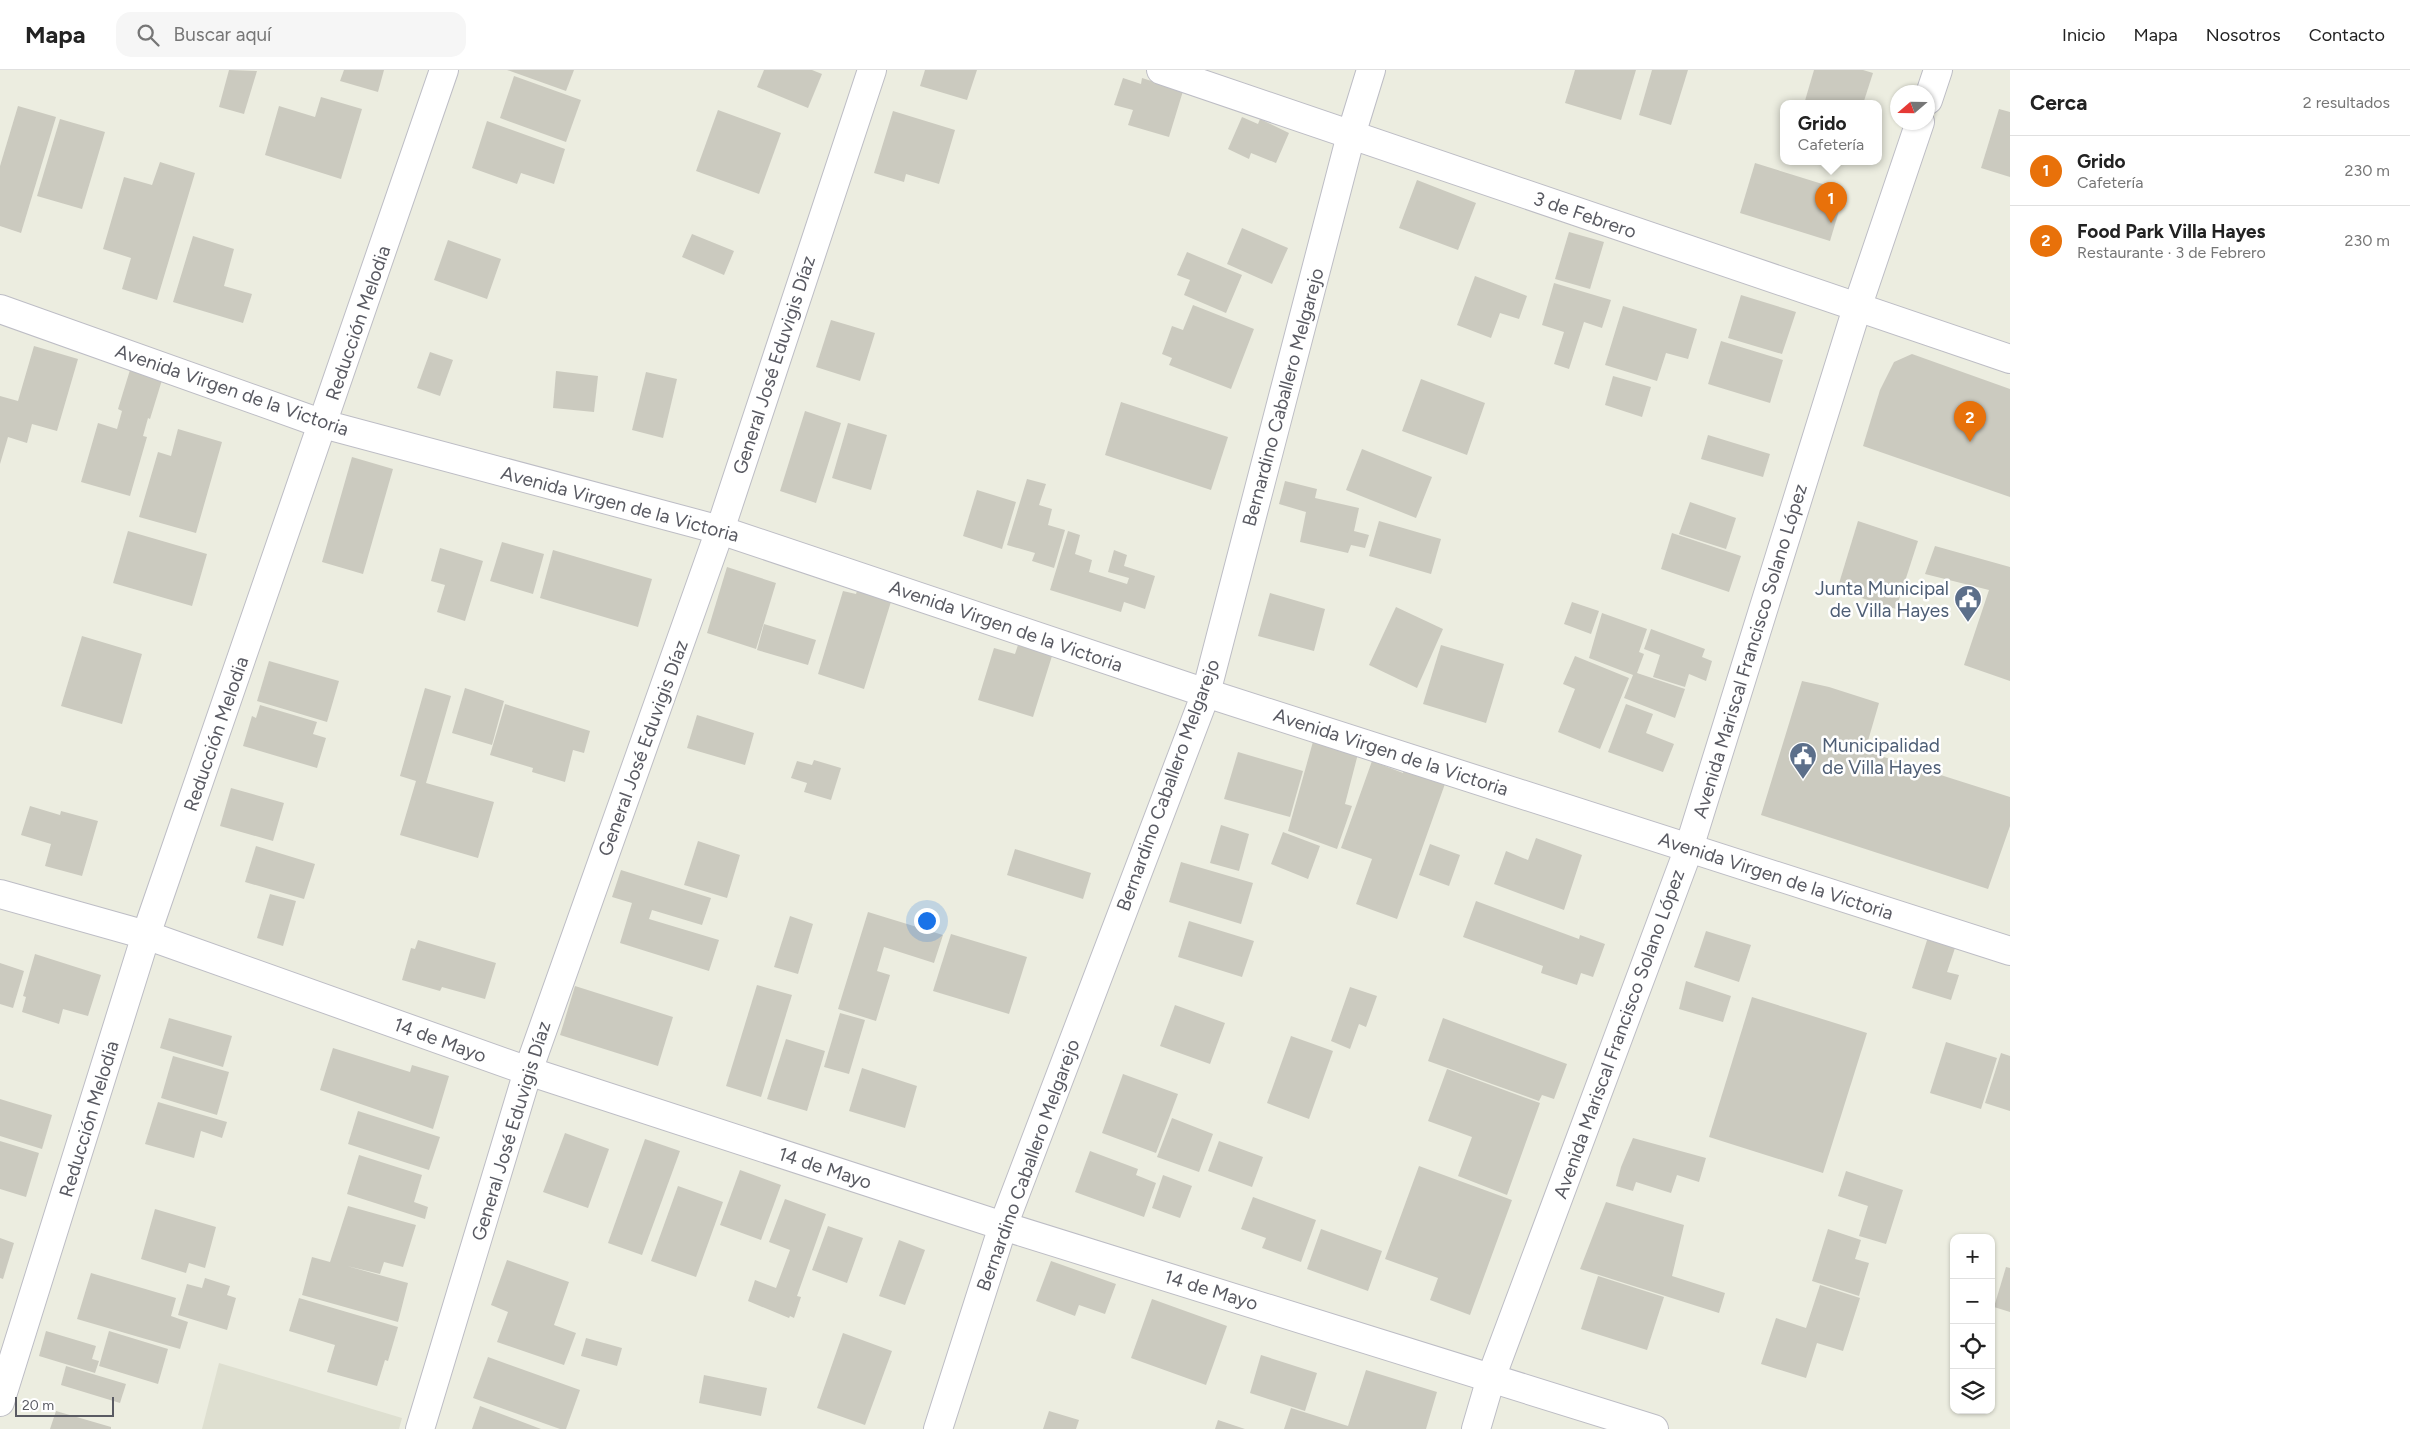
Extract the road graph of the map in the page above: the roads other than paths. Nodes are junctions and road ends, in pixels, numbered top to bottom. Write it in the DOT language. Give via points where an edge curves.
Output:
graph roads {
  1 [pos="444,70"];
  2 [pos="872,70"];
  3 [pos="1161,70"];
  4 [pos="1372,70"];
  5 [pos="1938,70"];
  6 [pos="1933,85"];
  7 [pos="1917,130"];
  8 [pos="1351,135"];
  9 [pos="1857,308"];
  10 [pos="0,309"];
  11 [pos="2010,359"];
  12 [pos="323,424"];
  13 [pos="720,530"];
  14 [pos="1206,692"];
  15 [pos="1689,848"];
  16 [pos="0,894"];
  17 [pos="146,935"];
  18 [pos="2010,951"];
  19 [pos="528,1072"];
  20 [pos="1003,1226"];
  21 [pos="1491,1378"];
  22 [pos="0,1402"];
  23 [pos="420,1429"];
  24 [pos="938,1429"];
  25 [pos="1476,1429"];
  26 [pos="1654,1429"];
  1 -- 12 [label="street, Reducción Melodia"];
  2 -- 13 [label="street, General José Eduvigis Díaz"];
  3 -- 8 [label="street, 3 de Febrero"];
  4 -- 8 [label="street, Bernardino Caballero Melgarejo"];
  5 -- 6 [label="street"];
  7 -- 9 [label="street, Avenida Mariscal Francisco Solano López"];
  8 -- 9 [label="street, 3 de Febrero"];
  8 -- 14 [label="street, Bernardino Caballero Melgarejo"];
  9 -- 11 [label="street, 3 de Febrero"];
  9 -- 15 [label="street, Avenida Mariscal Francisco Solano López"];
  10 -- 12 [label="street, Avenida Virgen de la Victoria"];
  12 -- 13 [label="street, Avenida Virgen de la Victoria"];
  12 -- 17 [label="street, Reducción Melodia"];
  13 -- 14 [label="street, Avenida Virgen de la Victoria"];
  13 -- 19 [label="street, General José Eduvigis Díaz"];
  14 -- 15 [label="street, Avenida Virgen de la Victoria"];
  14 -- 20 [label="street, Bernardino Caballero Melgarejo"];
  15 -- 18 [label="street, Avenida Virgen de la Victoria"];
  15 -- 21 [label="street, Avenida Mariscal Francisco Solano López"];
  16 -- 17 [label="street, 14 de Mayo"];
  17 -- 19 [label="street, 14 de Mayo"];
  17 -- 22 [label="street, Reducción Melodia"];
  19 -- 20 [label="street, 14 de Mayo"];
  19 -- 23 [label="street, General José Eduvigis Díaz"];
  20 -- 21 [label="street, 14 de Mayo"];
  20 -- 24 [label="street, Bernardino Caballero Melgarejo"];
  21 -- 25 [label="street, Avenida Mariscal Francisco Solano López"];
  21 -- 26 [label="street, 14 de Mayo"];
}
